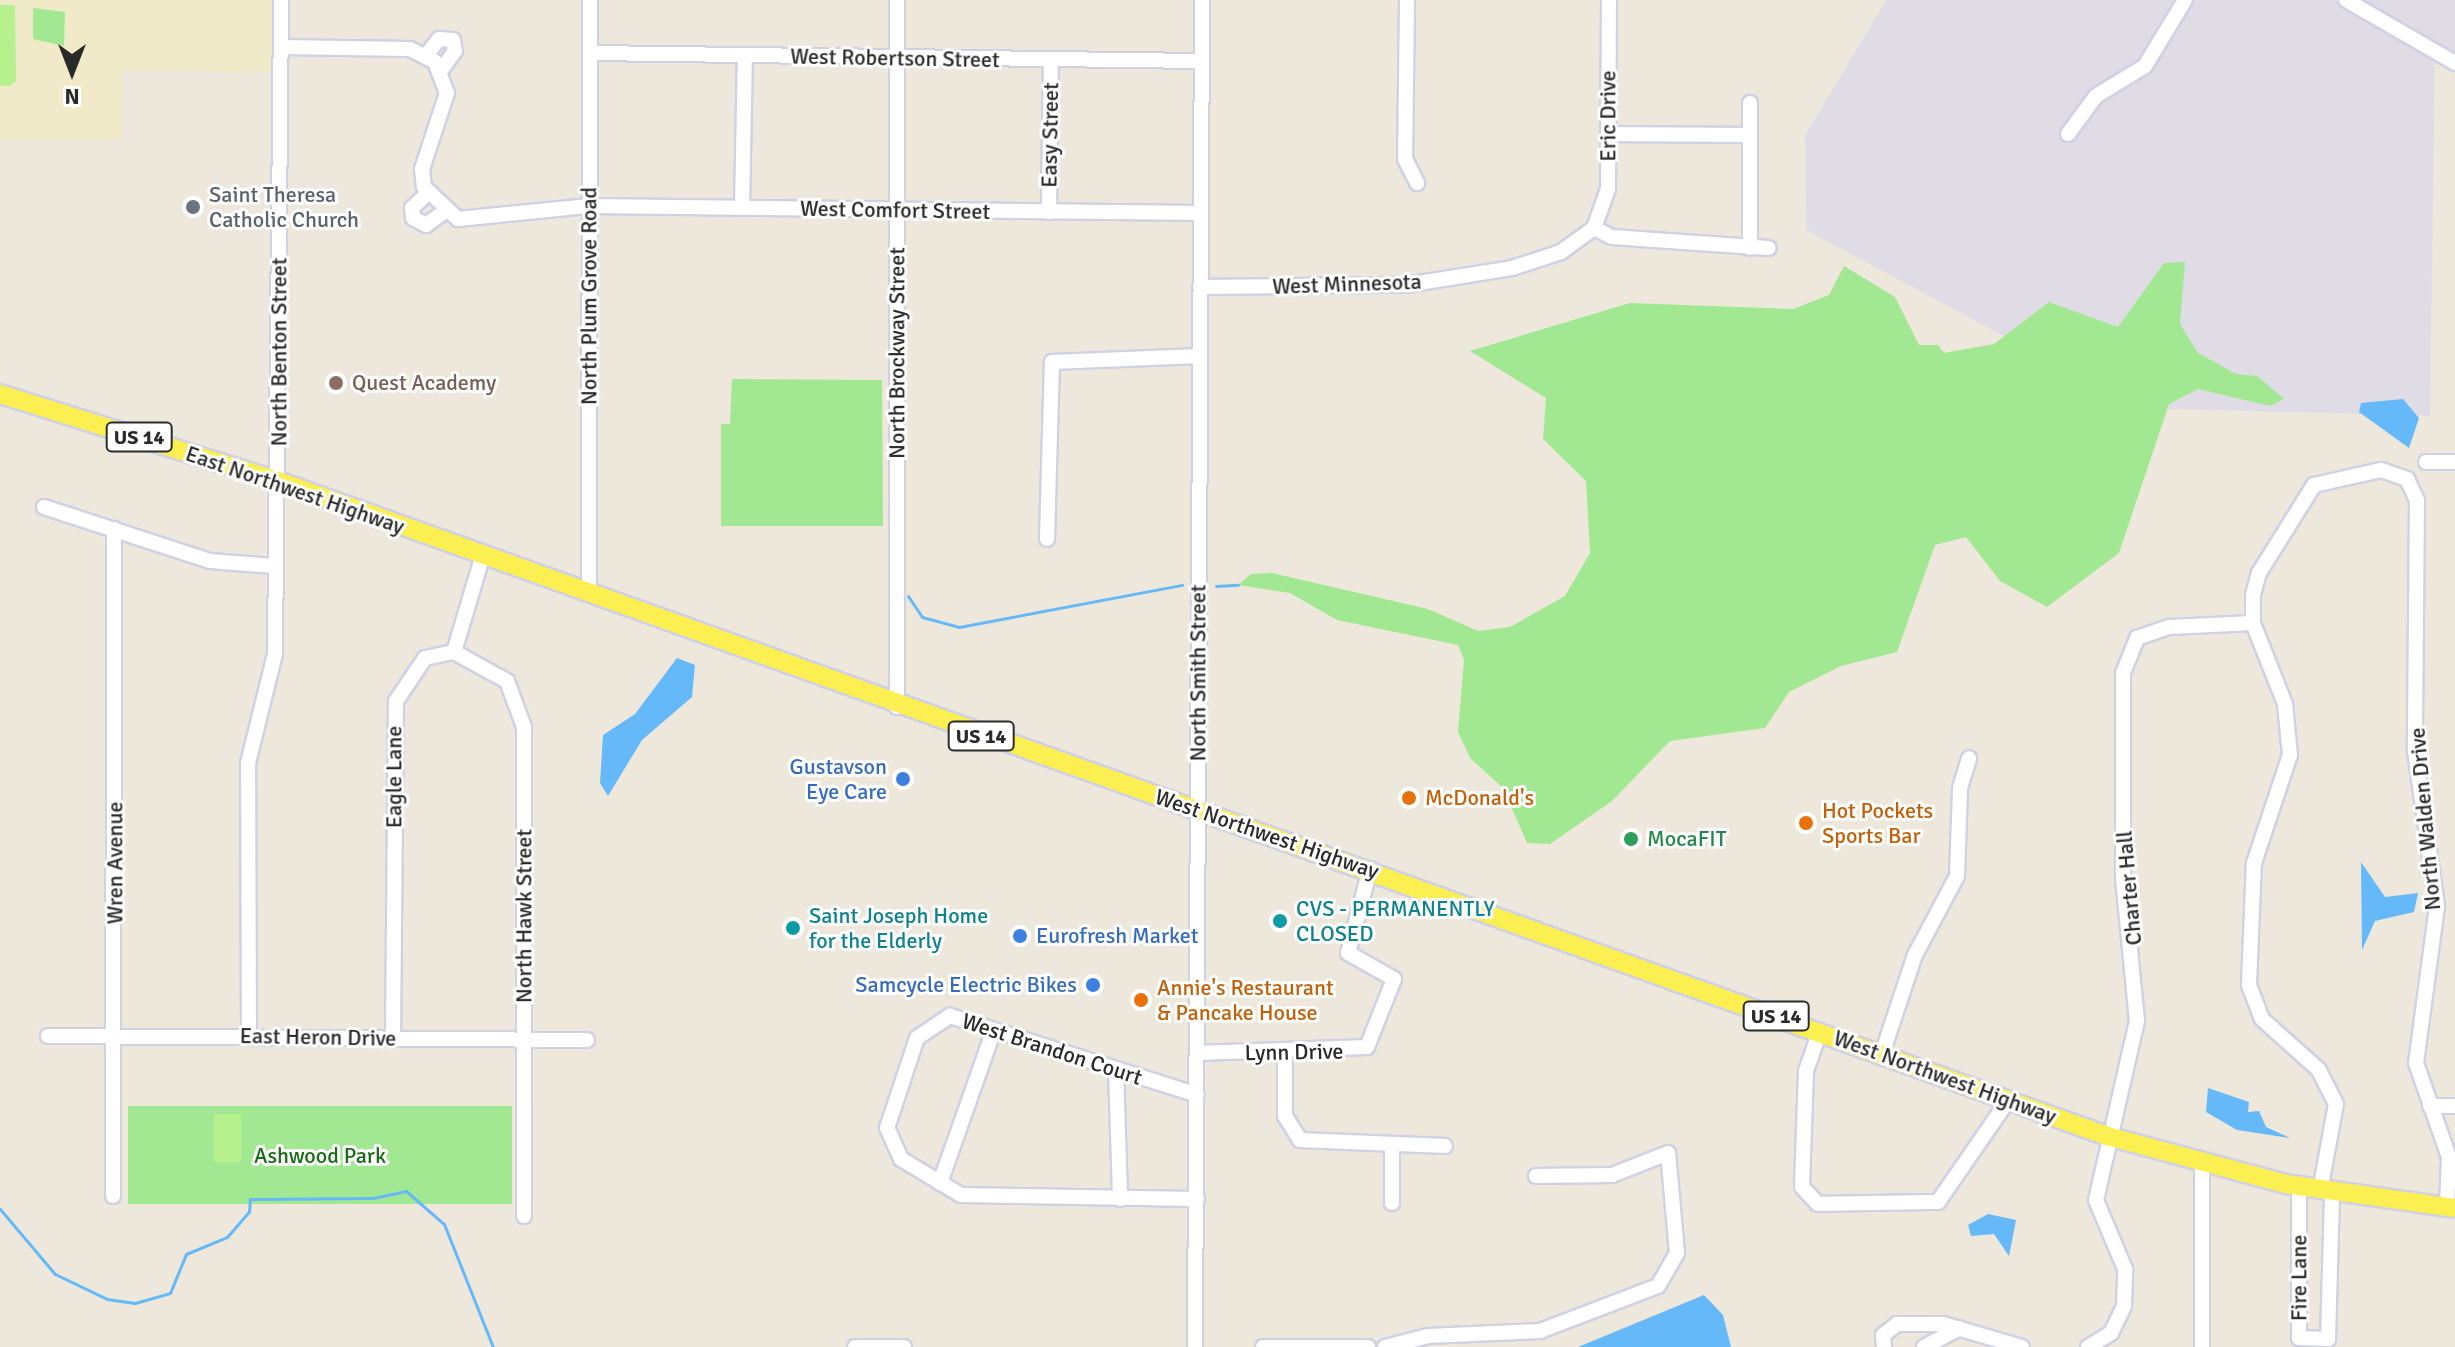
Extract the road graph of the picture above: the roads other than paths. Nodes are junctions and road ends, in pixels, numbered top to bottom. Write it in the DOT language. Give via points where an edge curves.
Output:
graph roads {
  1 [pos="281,0"];
  2 [pos="590,0"];
  3 [pos="897,0"];
  4 [pos="1202,0"];
  5 [pos="1407,0"];
  6 [pos="1609,0"];
  7 [pos="2185,0"];
  8 [pos="2346,0"];
  9 [pos="281,47"];
  10 [pos="590,53"];
  11 [pos="427,54"];
  12 [pos="745,57"];
  13 [pos="897,57"];
  14 [pos="1051,59"];
  15 [pos="1200,61"];
  16 [pos="2455,63"];
  17 [pos="442,69"];
  18 [pos="1750,103"];
  19 [pos="1608,134"];
  20 [pos="2068,134"];
  21 [pos="1750,135"];
  22 [pos="1417,183"];
  23 [pos="428,193"];
  24 [pos="589,206"];
  25 [pos="742,208"];
  26 [pos="897,210"];
  27 [pos="444,212"];
  28 [pos="1049,212"];
  29 [pos="1200,213"];
  30 [pos="1594,228"];
  31 [pos="1750,248"];
  32 [pos="1769,248"];
  33 [pos="1200,287"];
  34 [pos="1199,356"];
  35 [pos="0,394"];
  36 [pos="2426,462"];
  37 [pos="2455,462"];
  38 [pos="278,481"];
  39 [pos="44,507"];
  40 [pos="114,529"];
  41 [pos="1047,539"];
  42 [pos="483,555"];
  43 [pos="274,566"];
  44 [pos="589,592"];
  45 [pos="2253,623"];
  46 [pos="454,652"];
  47 [pos="897,707"];
  48 [pos="1969,758"];
  49 [pos="1198,808"];
  50 [pos="1370,869"];
  51 [pos="994,1030"];
  52 [pos="1820,1031"];
  53 [pos="249,1035"];
  54 [pos="48,1036"];
  55 [pos="115,1036"];
  56 [pos="393,1039"];
  57 [pos="524,1040"];
  58 [pos="587,1040"];
  59 [pos="1285,1052"];
  60 [pos="1197,1053"];
  61 [pos="1882,1054"];
  62 [pos="1116,1069"];
  63 [pos="1197,1095"];
  64 [pos="2009,1099"];
  65 [pos="2430,1106"];
  66 [pos="2455,1106"];
  67 [pos="2107,1136"];
  68 [pos="1392,1145"];
  69 [pos="1445,1146"];
  70 [pos="2202,1167"];
  71 [pos="1536,1176"];
  72 [pos="940,1183"];
  73 [pos="2299,1187"];
  74 [pos="2326,1192"];
  75 [pos="113,1196"];
  76 [pos="1120,1199"];
  77 [pos="1197,1199"];
  78 [pos="1392,1203"];
  79 [pos="2453,1209"];
  80 [pos="524,1216"];
  81 [pos="1959,1328"];
  82 [pos="855,1347"];
  83 [pos="904,1347"];
  84 [pos="1195,1347"];
  85 [pos="1263,1347"];
  86 [pos="1368,1347"];
  87 [pos="1385,1347"];
  88 [pos="1884,1347"];
  89 [pos="1924,1347"];
  90 [pos="2022,1347"];
  91 [pos="2088,1347"];
  92 [pos="2202,1347"];
  1 -- 9 [label="street, North Benton Street"];
  2 -- 10 [label="street, North Plum Grove Road"];
  3 -- 13 [label="street, North Brockway Street"];
  4 -- 15 [label="street, North Smith Street"];
  5 -- 22 [label="street" via="1405,159"];
  6 -- 19 [label="street, Eric Drive"];
  7 -- 20 [label="street" via="2145,66 2096,96"];
  8 -- 16 [label="street"];
  9 -- 11 [label="street"];
  9 -- 38 [label="street, North Benton Street"];
  10 -- 12 [label="street, West Robertson Street"];
  10 -- 24 [label="street, North Plum Grove Road"];
  11 -- 17 [label="street"];
  11 -- 17 [label="street" via="439,39 453,40 455,51"];
  12 -- 13 [label="street, West Robertson Street"];
  12 -- 25 [label="street"];
  13 -- 14 [label="street, West Robertson Street"];
  13 -- 26 [label="street, North Brockway Street"];
  14 -- 15 [label="street, West Robertson Street"];
  14 -- 28 [label="street, Easy Street"];
  15 -- 29 [label="street, North Smith Street"];
  17 -- 23 [label="street" via="442,119 422,169"];
  18 -- 21 [label="street"];
  19 -- 21 [label="street"];
  19 -- 30 [label="street, Eric Drive" via="1608,189"];
  21 -- 31 [label="street"];
  23 -- 27 [label="street"];
  23 -- 27 [label="street, West Comfort Street" via="412,208 413,218 426,225"];
  24 -- 25 [label="street, West Comfort Street"];
  24 -- 27 [label="street, West Comfort Street" via="458,219"];
  24 -- 44 [label="street, North Plum Grove Road"];
  25 -- 26 [label="street, West Comfort Street"];
  26 -- 28 [label="street, West Comfort Street"];
  26 -- 47 [label="street, North Brockway Street"];
  28 -- 29 [label="street, West Comfort Street"];
  29 -- 33 [label="street, North Smith Street"];
  30 -- 31 [label="street" via="1612,237"];
  30 -- 33 [label="street, West Minnesota" via="1561,252 1512,268 1406,285"];
  31 -- 32 [label="street"];
  33 -- 34 [label="street, North Smith Street"];
  34 -- 41 [label="street" via="1052,362"];
  34 -- 49 [label="street, North Smith Street"];
  35 -- 38 [label="main road, East Northwest Highway / US 14"];
  36 -- 37 [label="street"];
  38 -- 42 [label="main road, East Northwest Highway / US 14"];
  38 -- 43 [label="street, North Benton Street"];
  39 -- 40 [label="street"];
  40 -- 43 [label="street" via="210,561"];
  40 -- 55 [label="street, Wren Avenue"];
  42 -- 44 [label="main road, East Northwest Highway / US 14"];
  42 -- 46 [label="street"];
  43 -- 53 [label="street, North Benton Street" via="273,673 248,763"];
  44 -- 47 [label="main road, West Northwest Highway / US 14"];
  45 -- 65 [label="street, North Walden Drive" via="2259,573 2314,485 2354,471 2407,479 2417,500 2415,751 2437,906 2416,1063"];
  45 -- 67 [label="street, Charter Hall" via="2169,627 2137,638 2123,673 2123,879 2137,1021 2130,1072"];
  45 -- 74 [label="street" via="2285,704 2290,755 2254,863 2249,985 2262,1019 2319,1070 2336,1104"];
  46 -- 56 [label="street, Eagle Lane" via="425,658 396,701"];
  46 -- 57 [label="street, North Hawk Street" via="507,681 522,712"];
  47 -- 49 [label="main road, West Northwest Highway / US 14"];
  48 -- 61 [label="street" via="1960,788 1957,876 1915,955"];
  49 -- 50 [label="main road, West Northwest Highway / US 14"];
  49 -- 60 [label="street, North Smith Street"];
  50 -- 52 [label="main road, West Northwest Highway / US 14"];
  50 -- 59 [label="street, Lynn Drive" via="1348,953 1394,979 1374,1040 1357,1051"];
  51 -- 62 [label="street, West Brandon Court"];
  51 -- 72 [label="street"];
  51 -- 72 [label="street, West Brandon Court" via="950,1016 917,1038 887,1128 901,1159"];
  52 -- 61 [label="main road, West Northwest Highway / US 14"];
  52 -- 64 [label="street" via="1806,1071 1802,1187 1818,1204 1938,1202"];
  53 -- 55 [label="street, East Heron Drive"];
  53 -- 56 [label="street, East Heron Drive"];
  54 -- 55 [label="street, East Heron Drive"];
  55 -- 75 [label="street, Wren Avenue"];
  56 -- 57 [label="street, East Heron Drive"];
  57 -- 58 [label="street, East Heron Drive"];
  57 -- 80 [label="street, North Hawk Street"];
  59 -- 60 [label="street, Lynn Drive"];
  59 -- 68 [label="street" via="1290,1132 1309,1144"];
  60 -- 63 [label="street, North Smith Street"];
  61 -- 64 [label="main road, West Northwest Highway / US 14"];
  62 -- 63 [label="street, West Brandon Court"];
  62 -- 76 [label="street"];
  63 -- 77 [label="street, North Smith Street"];
  64 -- 67 [label="main road, West Northwest Highway / US 14"];
  65 -- 66 [label="street"];
  65 -- 79 [label="street, North Walden Drive" via="2449,1157"];
  67 -- 70 [label="main road, West Northwest Highway / US 14"];
  67 -- 91 [label="street, Charter Hall" via="2096,1200 2125,1269 2124,1306 2111,1333"];
  68 -- 69 [label="street"];
  68 -- 78 [label="street"];
  70 -- 73 [label="main road, West Northwest Highway / US 14"];
  70 -- 92 [label="street"];
  71 -- 87 [label="street" via="1612,1175 1668,1153 1677,1253 1658,1286 1540,1331 1428,1336"];
  72 -- 76 [label="street, West Brandon Court" via="978,1199"];
  73 -- 74 [label="main road, West Northwest Highway / US 14"];
  73 -- 74 [label="street, Fire Lane" via="2299,1338 2328,1339"];
  74 -- 79 [label="main road, West Northwest Highway / US 14"];
  76 -- 77 [label="street, West Brandon Court"];
  77 -- 84 [label="street, North Smith Street"];
  81 -- 88 [label="street" via="1897,1324 1883,1335"];
  81 -- 89 [label="street"];
  81 -- 90 [label="street"];
  82 -- 83 [label="street"];
  85 -- 86 [label="street"];
}
